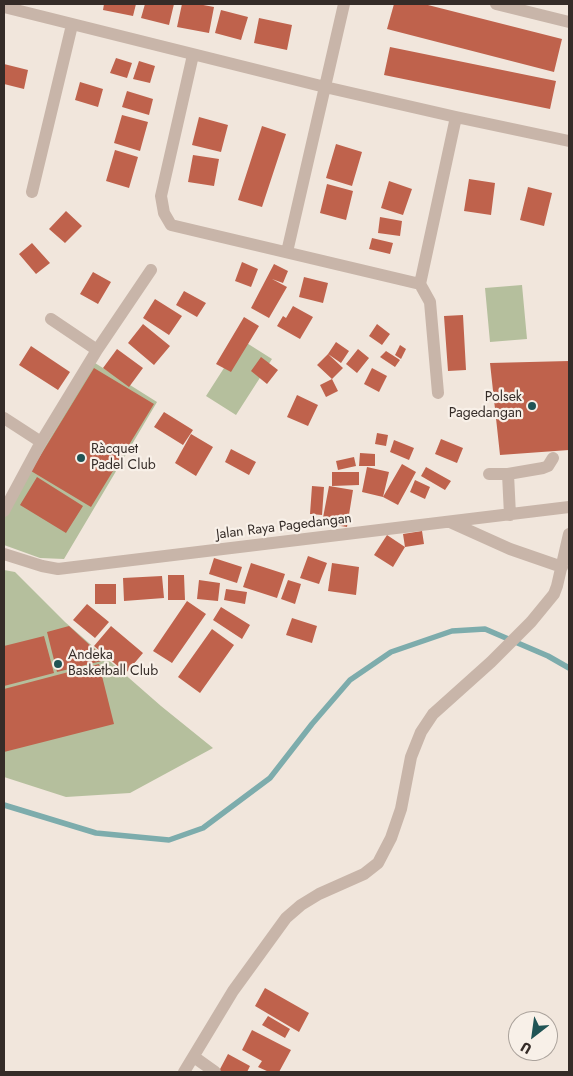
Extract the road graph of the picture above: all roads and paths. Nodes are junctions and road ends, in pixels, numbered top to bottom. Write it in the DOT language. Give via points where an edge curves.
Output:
graph roads {
  1 [pos="344,4"];
  2 [pos="496,4"];
  3 [pos="4,7"];
  4 [pos="34,9"];
  5 [pos="569,22"];
  6 [pos="72,24"];
  7 [pos="193,55"];
  8 [pos="324,87"];
  9 [pos="456,118"];
  10 [pos="569,142"];
  11 [pos="32,192"];
  12 [pos="287,252"];
  13 [pos="152,270"];
  14 [pos="420,284"];
  15 [pos="51,319"];
  16 [pos="97,350"];
  17 [pos="438,394"];
  18 [pos="4,418"];
  19 [pos="40,442"];
  20 [pos="553,458"];
  21 [pos="488,474"];
  22 [pos="508,474"];
  23 [pos="569,507"];
  24 [pos="4,511"];
  25 [pos="510,515"];
  26 [pos="450,522"];
  27 [pos="569,534"];
  28 [pos="4,554"];
  29 [pos="562,567"];
  30 [pos="194,1057"];
  31 [pos="184,1072"];
  32 [pos="215,1072"];
  1 -- 8 [label="street"];
  2 -- 5 [label="street"];
  3 -- 4 [label="street"];
  4 -- 6 [label="street"];
  6 -- 7 [label="street"];
  6 -- 11 [label="street"];
  7 -- 8 [label="street"];
  7 -- 12 [label="street" via="161,196 164,213 171,225"];
  8 -- 9 [label="street"];
  8 -- 12 [label="street"];
  9 -- 10 [label="street"];
  9 -- 14 [label="street"];
  12 -- 14 [label="street"];
  13 -- 16 [label="street"];
  14 -- 17 [label="street" via="430,302"];
  15 -- 16 [label="street"];
  16 -- 19 [label="street"];
  18 -- 19 [label="street"];
  19 -- 24 [label="street"];
  20 -- 22 [label="street" via="543,468"];
  21 -- 22 [label="street"];
  22 -- 25 [label="street"];
  23 -- 25 [label="street, Jalan Raya Pagedangan"];
  25 -- 26 [label="street, Jalan Raya Pagedangan"];
  26 -- 28 [label="street, Jalan Raya Pagedangan" via="58,569"];
  26 -- 29 [label="street" via="510,549"];
  27 -- 29 [label="street"];
  29 -- 30 [label="street" via="554,594 531,622 432,714 411,757 401,809 378,863 364,874 307,901 286,918 233,991"];
  30 -- 31 [label="street"];
  30 -- 32 [label="street"];
}
